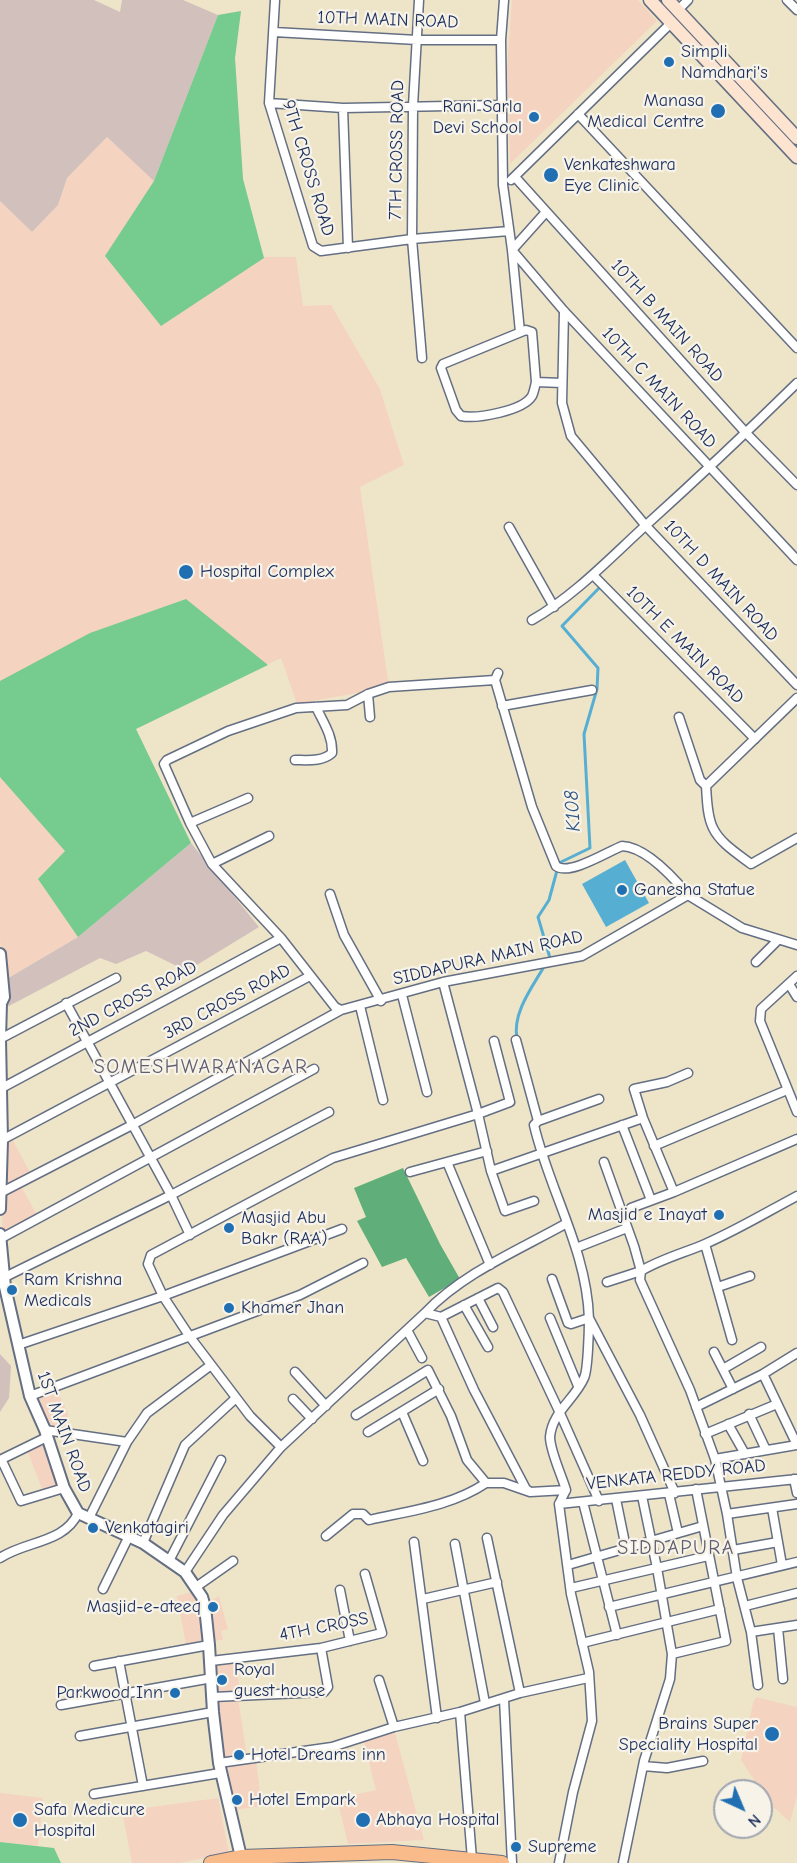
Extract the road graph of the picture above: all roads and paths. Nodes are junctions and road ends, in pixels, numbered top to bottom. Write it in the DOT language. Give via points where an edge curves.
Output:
graph roads {
  1 [pos="275,0"];
  2 [pos="419,0"];
  3 [pos="504,0"];
  4 [pos="650,0"];
  5 [pos="668,0"];
  6 [pos="688,0"];
  7 [pos="788,0"];
  8 [pos="678,10"];
  9 [pos="797,10"];
  10 [pos="671,22"];
  11 [pos="274,32"];
  12 [pos="417,40"];
  13 [pos="501,40"];
  14 [pos="268,104"];
  15 [pos="502,105"];
  16 [pos="413,106"];
  17 [pos="343,108"];
  18 [pos="578,114"];
  19 [pos="797,138"];
  20 [pos="797,157"];
  21 [pos="515,177"];
  22 [pos="503,185"];
  23 [pos="546,212"];
  24 [pos="509,231"];
  25 [pos="412,239"];
  26 [pos="348,248"];
  27 [pos="512,250"];
  28 [pos="564,311"];
  29 [pos="520,332"];
  30 [pos="797,348"];
  31 [pos="422,358"];
  32 [pos="536,382"];
  33 [pos="562,383"];
  34 [pos="797,383"];
  35 [pos="746,433"];
  36 [pos="711,468"];
  37 [pos="797,485"];
  38 [pos="646,526"];
  39 [pos="509,527"];
  40 [pos="797,560"];
  41 [pos="592,575"];
  42 [pos="554,607"];
  43 [pos="531,620"];
  44 [pos="797,685"];
  45 [pos="592,690"];
  46 [pos="368,694"];
  47 [pos="797,698"];
  48 [pos="502,706"];
  49 [pos="316,707"];
  50 [pos="370,717"];
  51 [pos="679,717"];
  52 [pos="755,739"];
  53 [pos="295,760"];
  54 [pos="706,786"];
  55 [pos="248,798"];
  56 [pos="190,823"];
  57 [pos="269,836"];
  58 [pos="797,838"];
  59 [pos="212,864"];
  60 [pos="330,894"];
  61 [pos="688,895"];
  62 [pos="281,938"];
  63 [pos="778,940"];
  64 [pos="797,945"];
  65 [pos="0,954"];
  66 [pos="756,962"];
  67 [pos="310,976"];
  68 [pos="797,976"];
  69 [pos="116,978"];
  70 [pos="443,982"];
  71 [pos="789,984"];
  72 [pos="402,995"];
  73 [pos="797,997"];
  74 [pos="381,1001"];
  75 [pos="0,1003"];
  76 [pos="66,1003"];
  77 [pos="360,1006"];
  78 [pos="341,1010"];
  79 [pos="0,1039"];
  80 [pos="516,1040"];
  81 [pos="87,1041"];
  82 [pos="494,1041"];
  83 [pos="314,1069"];
  84 [pos="688,1073"];
  85 [pos="110,1082"];
  86 [pos="0,1088"];
  87 [pos="787,1090"];
  88 [pos="427,1092"];
  89 [pos="599,1099"];
  90 [pos="383,1100"];
  91 [pos="329,1112"];
  92 [pos="797,1112"];
  93 [pos="478,1114"];
  94 [pos="643,1118"];
  95 [pos="538,1121"];
  96 [pos="132,1125"];
  97 [pos="622,1125"];
  98 [pos="797,1138"];
  99 [pos="1,1141"];
  100 [pos="654,1146"];
  101 [pos="487,1151"];
  102 [pos="541,1154"];
  103 [pos="150,1158"];
  104 [pos="447,1162"];
  105 [pos="604,1162"];
  106 [pos="491,1171"];
  107 [pos="410,1172"];
  108 [pos="673,1190"];
  109 [pos="0,1193"];
  110 [pos="171,1195"];
  111 [pos="797,1196"];
  112 [pos="651,1200"];
  113 [pos="534,1201"];
  114 [pos="631,1208"];
  115 [pos="0,1209"];
  116 [pos="567,1223"];
  117 [pos="627,1228"];
  118 [pos="342,1229"];
  119 [pos="0,1234"];
  120 [pos="190,1234"];
  121 [pos="0,1239"];
  122 [pos="705,1244"];
  123 [pos="576,1248"];
  124 [pos="363,1263"];
  125 [pos="490,1265"];
  126 [pos="641,1271"];
  127 [pos="750,1276"];
  128 [pos="552,1279"];
  129 [pos="607,1282"];
  130 [pos="3,1285"];
  131 [pos="718,1287"];
  132 [pos="163,1296"];
  133 [pos="478,1298"];
  134 [pos="464,1305"];
  135 [pos="425,1313"];
  136 [pos="441,1317"];
  137 [pos="550,1318"];
  138 [pos="589,1318"];
  139 [pos="493,1327"];
  140 [pos="407,1330"];
  141 [pos="190,1337"];
  142 [pos="732,1340"];
  143 [pos="18,1345"];
  144 [pos="488,1347"];
  145 [pos="761,1347"];
  146 [pos="714,1352"];
  147 [pos="797,1353"];
  148 [pos="422,1358"];
  149 [pos="211,1365"];
  150 [pos="723,1369"];
  151 [pos="295,1372"];
  152 [pos="762,1374"];
  153 [pos="578,1386"];
  154 [pos="439,1389"];
  155 [pos="733,1389"];
  156 [pos="30,1396"];
  157 [pos="236,1398"];
  158 [pos="293,1399"];
  159 [pos="777,1404"];
  160 [pos="326,1406"];
  161 [pos="696,1407"];
  162 [pos="402,1412"];
  163 [pos="560,1412"];
  164 [pos="749,1414"];
  165 [pos="356,1415"];
  166 [pos="312,1419"];
  167 [pos="797,1421"];
  168 [pos="728,1424"];
  169 [pos="788,1427"];
  170 [pos="368,1432"];
  171 [pos="46,1434"];
  172 [pos="705,1434"];
  173 [pos="128,1442"];
  174 [pos="797,1445"];
  175 [pos="281,1447"];
  176 [pos="766,1450"];
  177 [pos="745,1454"];
  178 [pos="715,1459"];
  179 [pos="221,1460"];
  180 [pos="423,1461"];
  181 [pos="1,1462"];
  182 [pos="796,1479"];
  183 [pos="486,1483"];
  184 [pos="722,1487"];
  185 [pos="64,1488"];
  186 [pos="696,1489"];
  187 [pos="566,1490"];
  188 [pos="530,1492"];
  189 [pos="672,1493"];
  190 [pos="797,1493"];
  191 [pos="642,1496"];
  192 [pos="616,1499"];
  193 [pos="599,1501"];
  194 [pos="583,1502"];
  195 [pos="560,1504"];
  196 [pos="797,1504"];
  197 [pos="771,1508"];
  198 [pos="78,1513"];
  199 [pos="727,1514"];
  200 [pos="89,1518"];
  201 [pos="703,1526"];
  202 [pos="678,1533"];
  203 [pos="129,1536"];
  204 [pos="326,1536"];
  205 [pos="487,1538"];
  206 [pos="651,1540"];
  207 [pos="414,1542"];
  208 [pos="778,1542"];
  209 [pos="142,1543"];
  210 [pos="455,1544"];
  211 [pos="626,1548"];
  212 [pos="733,1550"];
  213 [pos="598,1556"];
  214 [pos="708,1556"];
  215 [pos="0,1557"];
  216 [pos="169,1560"];
  217 [pos="233,1561"];
  218 [pos="797,1562"];
  219 [pos="568,1565"];
  220 [pos="782,1565"];
  221 [pos="657,1568"];
  222 [pos="185,1572"];
  223 [pos="365,1574"];
  224 [pos="737,1578"];
  225 [pos="603,1580"];
  226 [pos="497,1582"];
  227 [pos="714,1582"];
  228 [pos="196,1587"];
  229 [pos="571,1588"];
  230 [pos="103,1589"];
  231 [pos="465,1589"];
  232 [pos="340,1590"];
  233 [pos="797,1593"];
  234 [pos="661,1594"];
  235 [pos="423,1599"];
  236 [pos="609,1606"];
  237 [pos="745,1606"];
  238 [pos="720,1610"];
  239 [pos="666,1622"];
  240 [pos="797,1625"];
  241 [pos="778,1628"];
  242 [pos="751,1632"];
  243 [pos="617,1635"];
  244 [pos="350,1641"];
  245 [pos="582,1643"];
  246 [pos="209,1645"];
  247 [pos="321,1648"];
  248 [pos="672,1654"];
  249 [pos="119,1661"];
  250 [pos="211,1661"];
  251 [pos="94,1666"];
  252 [pos="212,1678"];
  253 [pos="588,1678"];
  254 [pos="783,1679"];
  255 [pos="379,1680"];
  256 [pos="758,1685"];
  257 [pos="520,1693"];
  258 [pos="125,1694"];
  259 [pos="213,1697"];
  260 [pos="504,1699"];
  261 [pos="485,1703"];
  262 [pos="61,1705"];
  263 [pos="213,1712"];
  264 [pos="460,1712"];
  265 [pos="437,1718"];
  266 [pos="131,1727"];
  267 [pos="394,1727"];
  268 [pos="80,1736"];
  269 [pos="703,1761"];
  270 [pos="643,1766"];
  271 [pos="219,1768"];
  272 [pos="143,1786"];
  273 [pos="94,1794"];
  274 [pos="472,1859"];
  275 [pos="242,1860"];
  276 [pos="211,1863"];
  277 [pos="502,1863"];
  278 [pos="512,1863"];
  279 [pos="559,1863"];
  280 [pos="623,1863"];
  1 -- 11 [label="street, 9TH CROSS ROAD"];
  2 -- 12 [label="street, 7TH CROSS ROAD"];
  3 -- 13 [label="street"];
  4 -- 10 [label="main road"];
  5 -- 8 [label="main road"];
  6 -- 8 [label="street"];
  7 -- 9 [label="street"];
  8 -- 19 [label="main road"];
  10 -- 18 [label="street"];
  10 -- 20 [label="main road"];
  11 -- 12 [label="street, 10TH MAIN ROAD"];
  11 -- 14 [label="street, 9TH CROSS ROAD"];
  12 -- 13 [label="street, 10TH MAIN ROAD"];
  12 -- 16 [label="street, 7TH CROSS ROAD"];
  13 -- 15 [label="street"];
  14 -- 17 [label="street"];
  14 -- 26 [label="street, 9TH CROSS ROAD" via="313,246 321,251"];
  15 -- 16 [label="street"];
  15 -- 22 [label="street"];
  16 -- 17 [label="street"];
  16 -- 25 [label="street, 7TH CROSS ROAD"];
  17 -- 26 [label="street"];
  18 -- 21 [label="street"];
  18 -- 30 [label="street"];
  21 -- 22 [label="street"];
  21 -- 23 [label="street, 10TH B MAIN ROAD"];
  22 -- 24 [label="street"];
  23 -- 27 [label="street"];
  23 -- 35 [label="street, 10TH B MAIN ROAD"];
  24 -- 25 [label="street, 7TH CROSS ROAD"];
  24 -- 27 [label="street"];
  25 -- 26 [label="street, 9TH CROSS ROAD"];
  25 -- 31 [label="street"];
  27 -- 28 [label="street, 10TH C MAIN ROAD"];
  27 -- 29 [label="street"];
  28 -- 33 [label="street, 10TH D MAIN ROAD"];
  28 -- 36 [label="street, 10TH C MAIN ROAD"];
  29 -- 32 [label="street" via="532,332"];
  29 -- 32 [label="street" via="443,364 442,370 456,410 469,418 506,411 525,402 532,396"];
  32 -- 33 [label="street"];
  33 -- 38 [label="street, 10TH D MAIN ROAD" via="562,403 571,436"];
  34 -- 35 [label="street"];
  35 -- 36 [label="street"];
  35 -- 37 [label="street, 10TH B MAIN ROAD"];
  36 -- 38 [label="street"];
  36 -- 40 [label="street, 10TH C MAIN ROAD"];
  38 -- 41 [label="street"];
  38 -- 44 [label="street, 10TH D MAIN ROAD"];
  39 -- 42 [label="street"];
  41 -- 42 [label="street"];
  41 -- 52 [label="street, 10TH E MAIN ROAD"];
  42 -- 43 [label="street"];
  45 -- 48 [label="street"];
  46 -- 48 [label="street" via="389,687 497,677"];
  46 -- 49 [label="street" via="347,705"];
  46 -- 50 [label="street"];
  47 -- 52 [label="street"];
  48 -- 61 [label="street" via="532,807 556,866 569,869 622,846 631,846 673,877"];
  49 -- 53 [label="street" via="330,737 332,753 313,760"];
  49 -- 56 [label="street" via="296,708 228,731 167,760 165,768"];
  51 -- 54 [label="street" via="700,780"];
  52 -- 54 [label="street"];
  54 -- 58 [label="street" via="713,829 751,864"];
  55 -- 56 [label="street"];
  56 -- 59 [label="street"];
  57 -- 59 [label="street"];
  59 -- 62 [label="street"];
  60 -- 74 [label="street" via="344,935"];
  61 -- 63 [label="street" via="742,928"];
  61 -- 70 [label="street, SIDDAPURA MAIN ROAD" via="582,956"];
  62 -- 67 [label="street"];
  62 -- 81 [label="street, 2ND CROSS ROAD"];
  63 -- 64 [label="street"];
  63 -- 66 [label="street"];
  65 -- 75 [label="street" via="4,997"];
  67 -- 78 [label="street"];
  67 -- 85 [label="street, 3RD CROSS ROAD"];
  68 -- 71 [label="street"];
  69 -- 76 [label="street"];
  70 -- 72 [label="street, SIDDAPURA MAIN ROAD"];
  70 -- 93 [label="street"];
  71 -- 73 [label="street"];
  71 -- 87 [label="street" via="761,1009 760,1021"];
  72 -- 74 [label="street, SIDDAPURA MAIN ROAD"];
  72 -- 88 [label="street"];
  74 -- 77 [label="street, SIDDAPURA MAIN ROAD"];
  75 -- 79 [label="street"];
  76 -- 79 [label="street"];
  76 -- 81 [label="street"];
  77 -- 78 [label="street, SIDDAPURA MAIN ROAD"];
  77 -- 90 [label="street"];
  78 -- 96 [label="street, SIDDAPURA MAIN ROAD"];
  79 -- 86 [label="street"];
  80 -- 95 [label="street"];
  81 -- 85 [label="street"];
  81 -- 86 [label="street, 2ND CROSS ROAD"];
  82 -- 93 [label="street" via="510,1102"];
  83 -- 103 [label="street"];
  84 -- 94 [label="street" via="634,1089"];
  85 -- 96 [label="street"];
  85 -- 99 [label="street, 3RD CROSS ROAD"];
  86 -- 99 [label="street"];
  87 -- 92 [label="street"];
  87 -- 100 [label="street"];
  89 -- 95 [label="street"];
  91 -- 110 [label="street"];
  93 -- 101 [label="street"];
  93 -- 120 [label="street" via="333,1158"];
  94 -- 97 [label="street"];
  94 -- 100 [label="street"];
  95 -- 102 [label="street" via="534,1125"];
  96 -- 103 [label="street"];
  96 -- 109 [label="street, SIDDAPURA MAIN ROAD"];
  97 -- 102 [label="street"];
  97 -- 112 [label="street"];
  98 -- 114 [label="street"];
  99 -- 109 [label="street"];
  100 -- 108 [label="street"];
  101 -- 104 [label="street"];
  101 -- 106 [label="street"];
  102 -- 106 [label="street"];
  102 -- 116 [label="street"];
  103 -- 110 [label="street"];
  103 -- 121 [label="street"];
  104 -- 107 [label="street"];
  104 -- 125 [label="street"];
  105 -- 117 [label="street"];
  106 -- 113 [label="street" via="505,1211"];
  109 -- 115 [label="street"];
  110 -- 120 [label="street"];
  110 -- 130 [label="street"];
  111 -- 122 [label="street"];
  116 -- 123 [label="street"];
  116 -- 125 [label="street"];
  117 -- 123 [label="street"];
  117 -- 126 [label="street"];
  118 -- 132 [label="street"];
  119 -- 121 [label="street, 1ST MAIN ROAD"];
  120 -- 132 [label="street" via="148,1259"];
  121 -- 130 [label="street, 1ST MAIN ROAD"];
  122 -- 126 [label="street"];
  122 -- 131 [label="street"];
  123 -- 138 [label="street"];
  124 -- 141 [label="street" via="300,1295"];
  125 -- 135 [label="street" via="441,1296"];
  126 -- 129 [label="street"];
  126 -- 161 [label="street" via="640,1280"];
  127 -- 131 [label="street"];
  128 -- 138 [label="street" via="568,1323"];
  130 -- 143 [label="street, 1ST MAIN ROAD"];
  131 -- 142 [label="street"];
  132 -- 141 [label="street"];
  132 -- 143 [label="street"];
  133 -- 134 [label="street"];
  133 -- 139 [label="street"];
  133 -- 163 [label="street" via="498,1288 503,1292"];
  134 -- 136 [label="street"];
  134 -- 144 [label="street"];
  135 -- 136 [label="street"];
  135 -- 140 [label="street"];
  136 -- 188 [label="street" via="474,1390"];
  137 -- 153 [label="street"];
  138 -- 153 [label="street" via="585,1376"];
  138 -- 189 [label="street" via="640,1415"];
  140 -- 148 [label="street"];
  140 -- 160 [label="street"];
  141 -- 149 [label="street"];
  141 -- 156 [label="street"];
  143 -- 156 [label="street, 1ST MAIN ROAD"];
  145 -- 150 [label="street"];
  146 -- 150 [label="street"];
  147 -- 152 [label="street"];
  149 -- 157 [label="street"];
  149 -- 173 [label="street" via="147,1413"];
  150 -- 155 [label="street"];
  151 -- 160 [label="street"];
  152 -- 155 [label="street"];
  152 -- 159 [label="street"];
  153 -- 163 [label="street"];
  154 -- 162 [label="street"];
  154 -- 165 [label="street" via="428,1370"];
  154 -- 183 [label="street" via="467,1460"];
  155 -- 161 [label="street"];
  156 -- 171 [label="street, 1ST MAIN ROAD"];
  157 -- 175 [label="street"];
  157 -- 209 [label="street" via="185,1445"];
  158 -- 166 [label="street"];
  159 -- 164 [label="street"];
  159 -- 169 [label="street"];
  160 -- 166 [label="street"];
  161 -- 172 [label="street"];
  162 -- 170 [label="street"];
  162 -- 180 [label="street"];
  163 -- 187 [label="street" via="550,1441"];
  163 -- 193 [label="street"];
  164 -- 168 [label="street"];
  164 -- 176 [label="street"];
  166 -- 175 [label="street"];
  167 -- 169 [label="street"];
  168 -- 172 [label="street"];
  168 -- 177 [label="street"];
  169 -- 174 [label="street"];
  171 -- 173 [label="street"];
  171 -- 181 [label="street"];
  171 -- 185 [label="street, 1ST MAIN ROAD"];
  172 -- 178 [label="street"];
  173 -- 200 [label="street"];
  174 -- 176 [label="street"];
  175 -- 222 [label="street" via="223,1515"];
  176 -- 177 [label="street"];
  177 -- 178 [label="street"];
  178 -- 184 [label="street"];
  179 -- 216 [label="street"];
  181 -- 185 [label="street" via="21,1501"];
  182 -- 184 [label="street, VENKATA REDDY ROAD"];
  182 -- 190 [label="street"];
  183 -- 188 [label="street" via="504,1483"];
  183 -- 204 [label="street" via="454,1500 369,1521 363,1514 353,1514"];
  184 -- 186 [label="street, VENKATA REDDY ROAD"];
  184 -- 199 [label="street"];
  185 -- 198 [label="street, 1ST MAIN ROAD"];
  186 -- 189 [label="street, VENKATA REDDY ROAD"];
  186 -- 201 [label="street"];
  187 -- 188 [label="street"];
  187 -- 195 [label="street"];
  189 -- 191 [label="street, VENKATA REDDY ROAD"];
  189 -- 202 [label="street"];
  191 -- 192 [label="street, VENKATA REDDY ROAD"];
  191 -- 206 [label="street"];
  192 -- 193 [label="street, VENKATA REDDY ROAD"];
  192 -- 211 [label="street"];
  193 -- 194 [label="street, VENKATA REDDY ROAD"];
  194 -- 195 [label="street, VENKATA REDDY ROAD"];
  194 -- 213 [label="street"];
  195 -- 219 [label="street"];
  196 -- 197 [label="street"];
  197 -- 199 [label="street"];
  197 -- 208 [label="street"];
  198 -- 200 [label="street, 1ST MAIN ROAD"];
  198 -- 215 [label="street" via="59,1535"];
  199 -- 212 [label="street"];
  200 -- 203 [label="street, 1ST MAIN ROAD"];
  201 -- 202 [label="street"];
  201 -- 214 [label="street"];
  202 -- 206 [label="street"];
  203 -- 209 [label="street, 1ST MAIN ROAD"];
  203 -- 230 [label="street"];
  205 -- 226 [label="street"];
  206 -- 211 [label="street"];
  206 -- 221 [label="street"];
  207 -- 235 [label="street"];
  208 -- 212 [label="street"];
  208 -- 220 [label="street"];
  209 -- 216 [label="street, 1ST MAIN ROAD"];
  210 -- 231 [label="street"];
  211 -- 213 [label="street"];
  212 -- 224 [label="street"];
  213 -- 219 [label="street"];
  213 -- 225 [label="street"];
  214 -- 221 [label="street"];
  214 -- 227 [label="street"];
  216 -- 222 [label="street, 1ST MAIN ROAD"];
  217 -- 228 [label="street"];
  218 -- 220 [label="street"];
  219 -- 229 [label="street"];
  220 -- 224 [label="street"];
  221 -- 225 [label="street"];
  221 -- 234 [label="street"];
  222 -- 228 [label="street, 1ST MAIN ROAD"];
  223 -- 244 [label="street, 4TH CROSS" via="382,1633"];
  224 -- 227 [label="street"];
  224 -- 237 [label="street"];
  225 -- 229 [label="street"];
  225 -- 236 [label="street"];
  226 -- 231 [label="street"];
  226 -- 257 [label="street"];
  227 -- 234 [label="street"];
  227 -- 238 [label="street"];
  228 -- 246 [label="street, 1ST MAIN ROAD" via="205,1607"];
  229 -- 245 [label="street"];
  231 -- 235 [label="street"];
  231 -- 261 [label="street"];
  232 -- 244 [label="street"];
  233 -- 237 [label="street"];
  234 -- 236 [label="street"];
  234 -- 239 [label="street"];
  235 -- 265 [label="street"];
  236 -- 243 [label="street"];
  237 -- 242 [label="street"];
  238 -- 239 [label="street"];
  238 -- 248 [label="street" via="726,1641"];
  239 -- 243 [label="street"];
  239 -- 248 [label="street"];
  240 -- 241 [label="street"];
  241 -- 242 [label="street"];
  241 -- 254 [label="street"];
  242 -- 256 [label="street"];
  243 -- 245 [label="street"];
  244 -- 247 [label="street, 4TH CROSS"];
  245 -- 253 [label="street"];
  246 -- 249 [label="street"];
  246 -- 250 [label="street, 1ST MAIN ROAD"];
  247 -- 250 [label="street, 4TH CROSS"];
  247 -- 259 [label="street" via="328,1687 324,1692"];
  248 -- 270 [label="street" via="670,1679"];
  249 -- 251 [label="street"];
  249 -- 258 [label="street"];
  250 -- 252 [label="street, 1ST MAIN ROAD"];
  252 -- 258 [label="street"];
  252 -- 259 [label="street, 1ST MAIN ROAD"];
  253 -- 257 [label="street"];
  253 -- 279 [label="street" via="592,1721"];
  255 -- 267 [label="street"];
  257 -- 260 [label="street"];
  258 -- 262 [label="street"];
  258 -- 266 [label="street"];
  259 -- 263 [label="street, 1ST MAIN ROAD"];
  260 -- 261 [label="street"];
  260 -- 278 [label="street"];
  261 -- 264 [label="street"];
  263 -- 266 [label="street"];
  263 -- 271 [label="street, 1ST MAIN ROAD"];
  264 -- 265 [label="street"];
  264 -- 274 [label="street"];
  265 -- 267 [label="street"];
  266 -- 268 [label="street"];
  266 -- 272 [label="street"];
  267 -- 271 [label="street" via="332,1747"];
  269 -- 270 [label="street" via="667,1768"];
  270 -- 280 [label="street"];
  271 -- 272 [label="street"];
  271 -- 275 [label="street, 1ST MAIN ROAD"];
  272 -- 273 [label="street"];
  274 -- 275 [label="main road" via="392,1852"];
  274 -- 277 [label="main road"];
  275 -- 276 [label="main road"];
}
